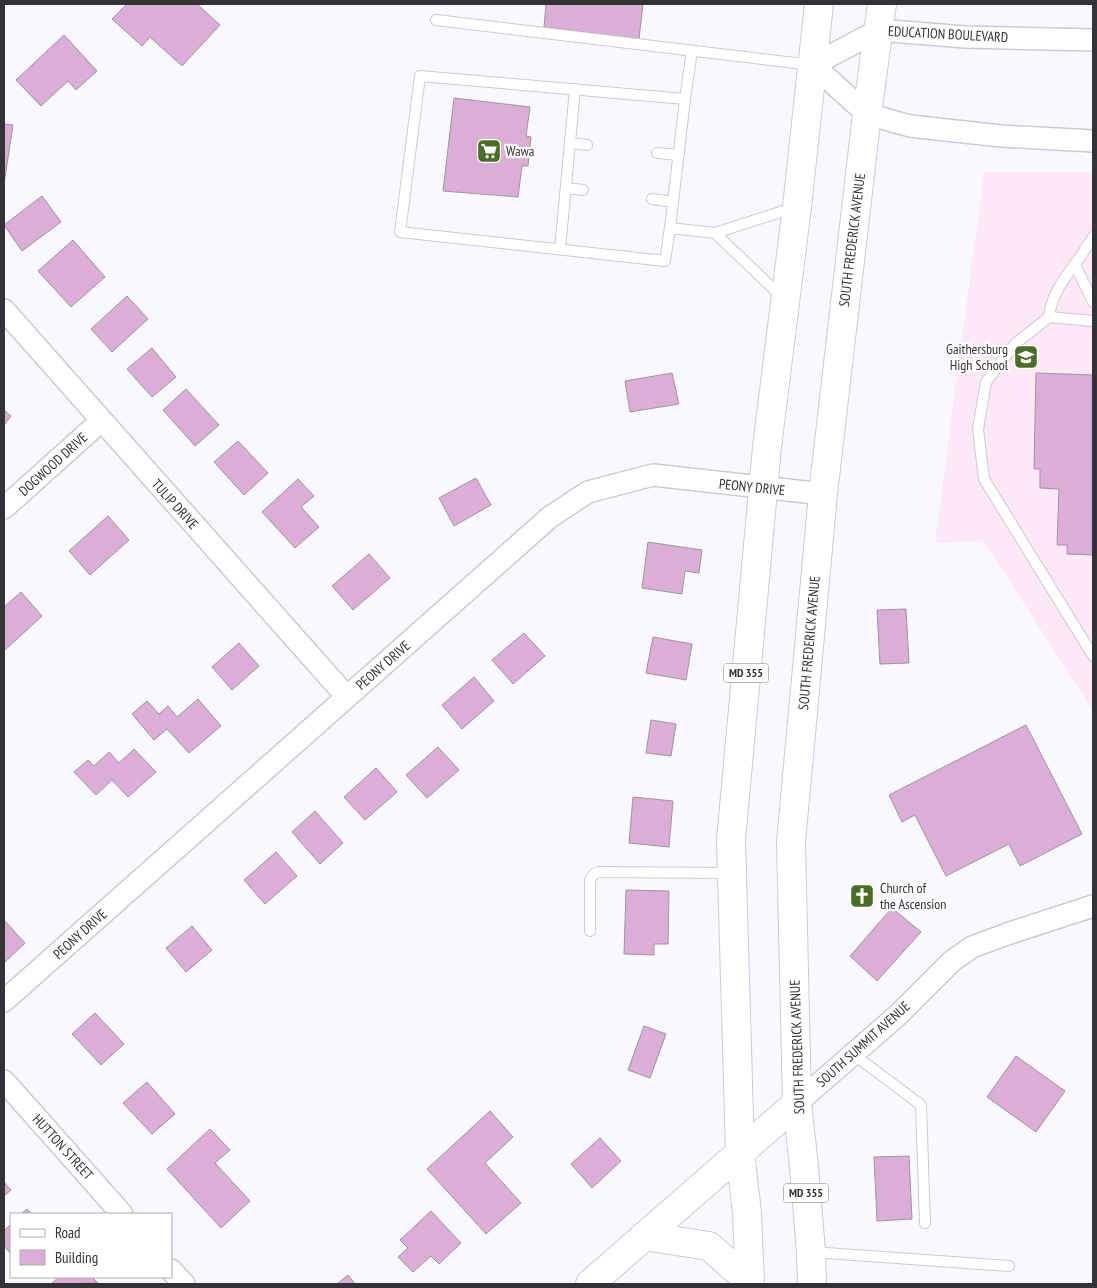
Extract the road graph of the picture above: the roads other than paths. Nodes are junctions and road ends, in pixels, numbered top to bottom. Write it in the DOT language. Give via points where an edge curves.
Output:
graph roads {
  1 [pos="819,4"];
  2 [pos="880,17"];
  3 [pos="436,20"];
  4 [pos="1093,40"];
  5 [pos="692,51"];
  6 [pos="812,65"];
  7 [pos="575,89"];
  8 [pos="686,99"];
  9 [pos="867,114"];
  10 [pos="1093,141"];
  11 [pos="570,143"];
  12 [pos="587,145"];
  13 [pos="657,153"];
  14 [pos="678,156"];
  15 [pos="566,188"];
  16 [pos="583,190"];
  17 [pos="652,199"];
  18 [pos="673,202"];
  19 [pos="797,207"];
  20 [pos="670,228"];
  21 [pos="715,234"];
  22 [pos="1093,237"];
  23 [pos="560,249"];
  24 [pos="1075,264"];
  25 [pos="786,300"];
  26 [pos="1093,302"];
  27 [pos="4,310"];
  28 [pos="1049,317"];
  29 [pos="1093,320"];
  30 [pos="101,421"];
  31 [pos="763,488"];
  32 [pos="823,494"];
  33 [pos="4,508"];
  34 [pos="1093,656"];
  35 [pos="347,697"];
  36 [pos="733,873"];
  37 [pos="1093,906"];
  38 [pos="590,931"];
  39 [pos="4,1002"];
  40 [pos="853,1054"];
  41 [pos="4,1081"];
  42 [pos="797,1103"];
  43 [pos="740,1152"];
  44 [pos="121,1213"];
  45 [pos="925,1223"];
  46 [pos="644,1236"];
  47 [pos="811,1252"];
  48 [pos="1009,1266"];
  49 [pos="172,1271"];
  50 [pos="750,1283"];
  51 [pos="184,1284"];
  52 [pos="590,1284"];
  53 [pos="812,1284"];
  1 -- 6 [label="main road, MD 355"];
  2 -- 4 [label="street, EDUCATION BOULEVARD" via="965,37"];
  2 -- 6 [label="street, EDUCATION BOULEVARD"];
  2 -- 9 [label="main road, SOUTH FREDERICK AVENUE / MD 355"];
  3 -- 5 [label="lane"];
  5 -- 6 [label="lane"];
  5 -- 8 [label="lane"];
  6 -- 9 [label="street"];
  6 -- 19 [label="main road, MD 355"];
  7 -- 8 [label="lane"];
  7 -- 11 [label="lane"];
  7 -- 23 [label="lane" via="420,76 400,232"];
  8 -- 14 [label="lane"];
  9 -- 10 [label="street" via="910,126 1001,136"];
  9 -- 32 [label="main road, SOUTH FREDERICK AVENUE / MD 355"];
  11 -- 12 [label="lane"];
  11 -- 15 [label="lane"];
  13 -- 14 [label="lane"];
  14 -- 18 [label="lane"];
  15 -- 16 [label="lane"];
  15 -- 23 [label="lane"];
  17 -- 18 [label="lane"];
  18 -- 20 [label="lane"];
  19 -- 21 [label="lane"];
  19 -- 25 [label="main road, MD 355"];
  20 -- 21 [label="lane"];
  20 -- 23 [label="lane" via="665,261"];
  21 -- 25 [label="lane"];
  22 -- 24 [label="lane"];
  24 -- 26 [label="lane"];
  24 -- 28 [label="lane" via="1065,275"];
  25 -- 31 [label="main road, MD 355"];
  27 -- 30 [label="street, TULIP DRIVE"];
  28 -- 29 [label="lane"];
  28 -- 34 [label="lane" via="1016,343 986,382 978,429 984,479"];
  30 -- 33 [label="street, DOGWOOD DRIVE"];
  30 -- 35 [label="street, TULIP DRIVE"];
  31 -- 32 [label="street, PEONY DRIVE"];
  31 -- 35 [label="street, PEONY DRIVE" via="653,475 588,492 550,517"];
  31 -- 36 [label="main road, MD 355" via="731,840"];
  32 -- 42 [label="main road, SOUTH FREDERICK AVENUE / MD 355" via="791,842"];
  35 -- 39 [label="street, PEONY DRIVE"];
  36 -- 38 [label="lane" via="594,874 590,880"];
  36 -- 43 [label="main road, MD 355"];
  37 -- 40 [label="street, SOUTH SUMMIT AVENUE" via="972,947 952,961"];
  40 -- 42 [label="street, SOUTH SUMMIT AVENUE"];
  40 -- 45 [label="lane" via="921,1104"];
  41 -- 44 [label="street, HUTTON STREET"];
  42 -- 43 [label="main road, SOUTH SUMMIT AVENUE"];
  42 -- 47 [label="main road, SOUTH FREDERICK AVENUE / MD 355"];
  43 -- 46 [label="main road, SOUTH SUMMIT AVENUE"];
  43 -- 50 [label="main road, MD 355"];
  46 -- 50 [label="main road" via="709,1246"];
  46 -- 52 [label="main road, SOUTH SUMMIT AVENUE"];
  47 -- 48 [label="lane"];
  47 -- 53 [label="main road, SOUTH FREDERICK AVENUE / MD 355"];
  49 -- 51 [label="street"];
}
